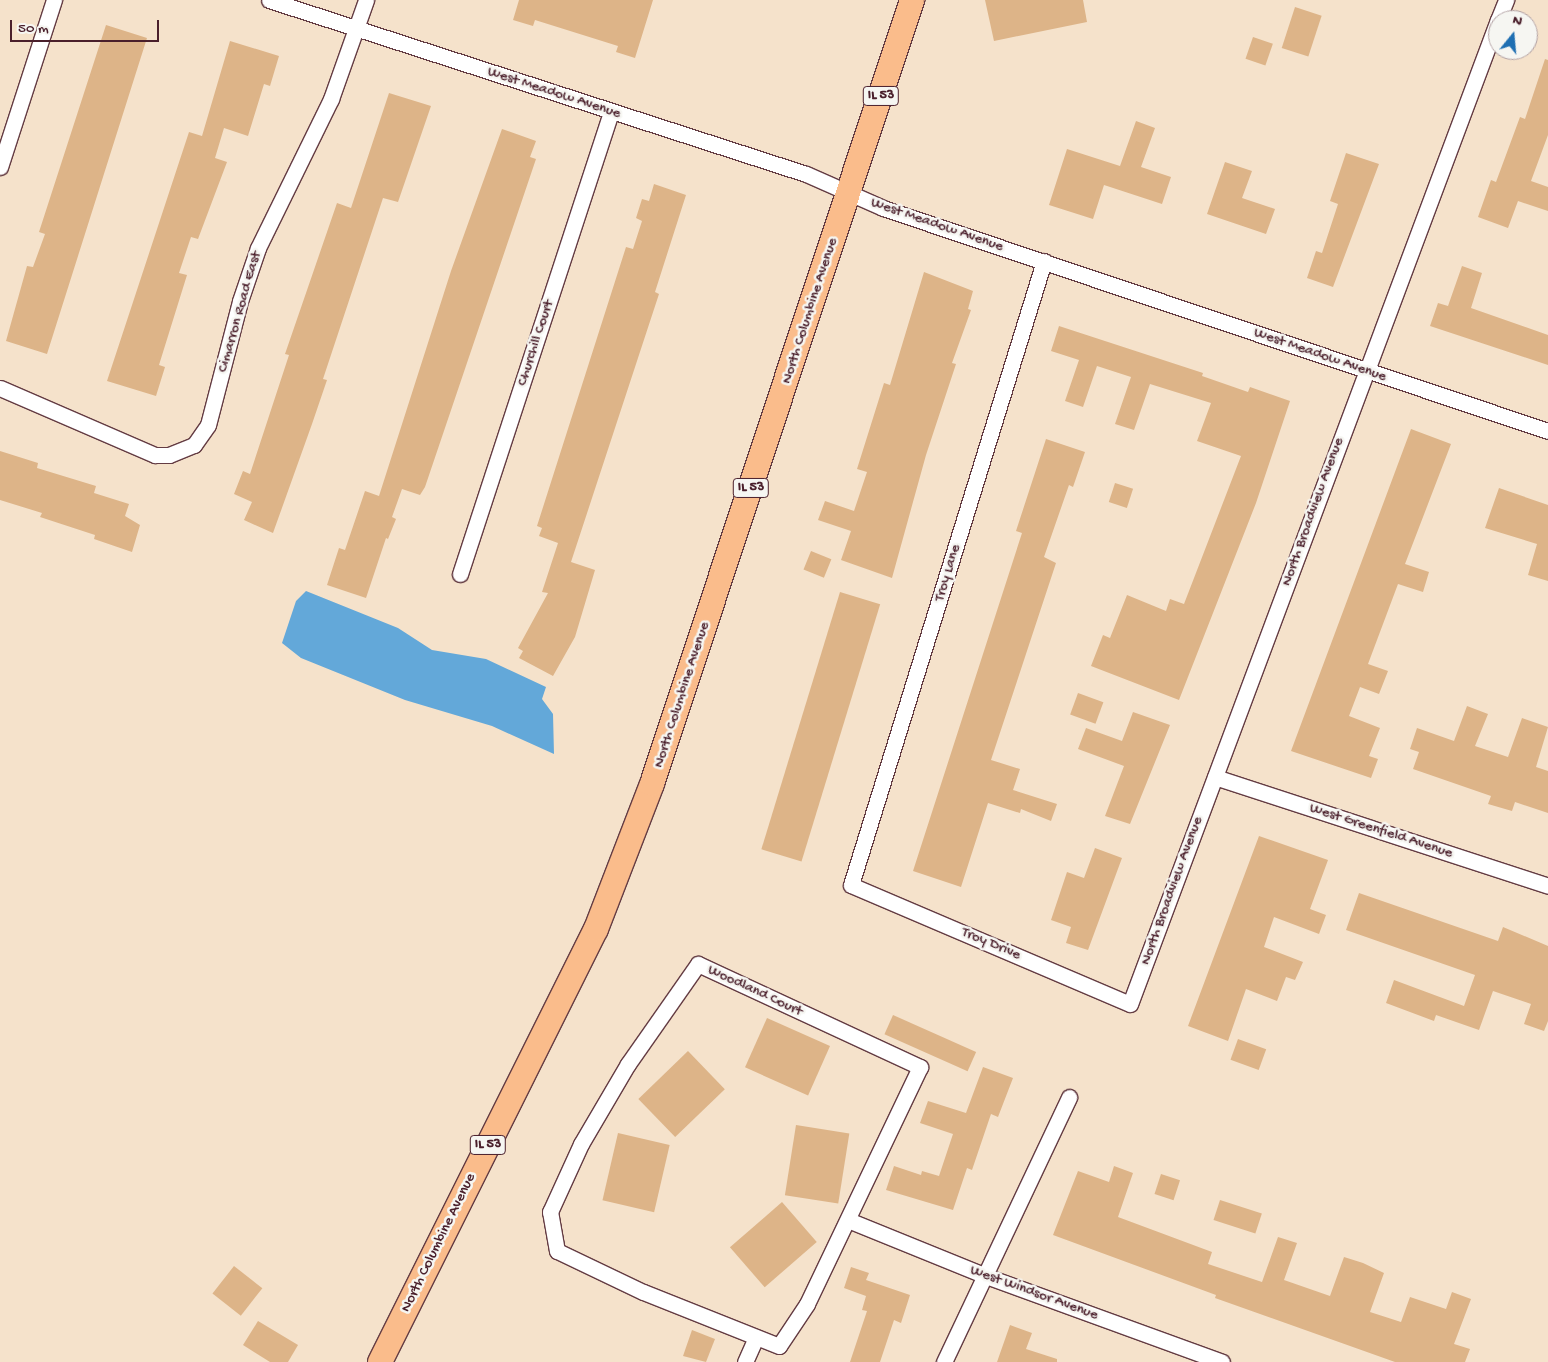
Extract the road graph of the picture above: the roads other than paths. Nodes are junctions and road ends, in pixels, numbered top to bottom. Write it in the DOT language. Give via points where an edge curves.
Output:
graph roads {
  1 [pos="54,0"];
  2 [pos="269,0"];
  3 [pos="366,0"];
  4 [pos="912,0"];
  5 [pos="357,29"];
  6 [pos="1488,47"];
  7 [pos="611,112"];
  8 [pos="0,167"];
  9 [pos="850,192"];
  10 [pos="1044,261"];
  11 [pos="1366,370"];
  12 [pos="0,388"];
  13 [pos="1548,432"];
  14 [pos="460,574"];
  15 [pos="1215,777"];
  16 [pos="851,885"];
  17 [pos="1548,886"];
  18 [pos="1130,1004"];
  19 [pos="1069,1097"];
  20 [pos="848,1220"];
  21 [pos="986,1276"];
  22 [pos="756,1337"];
  23 [pos="380,1362"];
  24 [pos="744,1362"];
  25 [pos="944,1362"];
  26 [pos="1222,1362"];
  1 -- 8 [label="street"];
  2 -- 5 [label="street, West Meadow Avenue"];
  3 -- 5 [label="street, Cimarron Road East"];
  4 -- 9 [label="main road, North Columbine Avenue / IL 53"];
  5 -- 7 [label="street, West Meadow Avenue"];
  5 -- 12 [label="street, Cimarron Road East" via="330,99 258,248 240,301 208,425 202,436 183,452 155,455"];
  6 -- 11 [label="street, North Broadview Avenue"];
  7 -- 9 [label="street, West Meadow Avenue" via="806,174"];
  7 -- 14 [label="street, Churchill Court"];
  9 -- 10 [label="street, West Meadow Avenue" via="883,208"];
  9 -- 23 [label="main road, North Columbine Avenue / IL 53" via="652,784 596,929"];
  10 -- 11 [label="street, West Meadow Avenue"];
  10 -- 16 [label="street, Troy Lane"];
  11 -- 13 [label="street, West Meadow Avenue"];
  11 -- 15 [label="street, North Broadview Avenue"];
  15 -- 17 [label="street, West Greenfield Avenue"];
  15 -- 18 [label="street, North Broadview Avenue"];
  16 -- 18 [label="street, Troy Drive"];
  19 -- 21 [label="street"];
  20 -- 21 [label="street, West Windsor Avenue"];
  20 -- 22 [label="street, Woodland Court" via="807,1304 779,1346"];
  20 -- 22 [label="street, Woodland Court" via="920,1067 698,964 628,1064 581,1144 550,1212 557,1251 643,1292"];
  21 -- 25 [label="street"];
  21 -- 26 [label="street, West Windsor Avenue"];
  22 -- 24 [label="street"];
}
